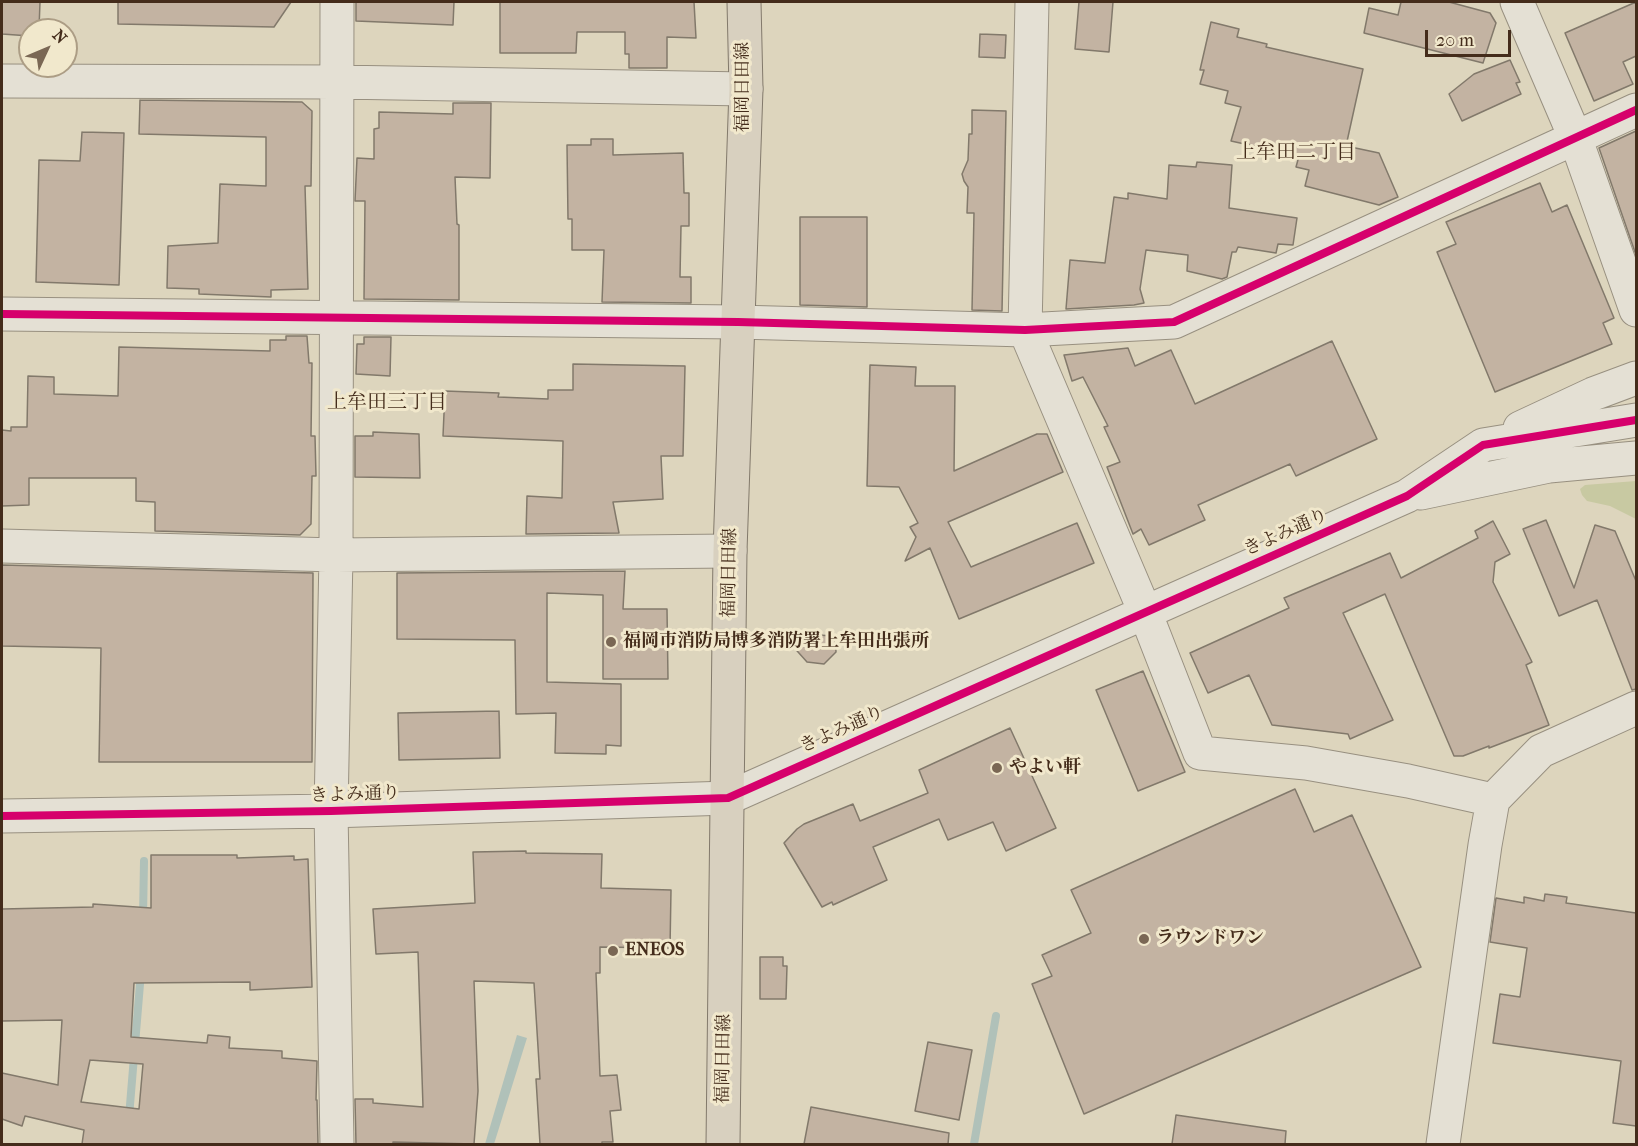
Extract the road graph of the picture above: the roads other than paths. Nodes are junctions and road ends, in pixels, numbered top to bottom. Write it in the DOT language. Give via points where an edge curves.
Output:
graph roads {
  1 [pos="338,2"];
  2 [pos="744,2"];
  3 [pos="1032,2"];
  4 [pos="1517,2"];
  5 [pos="2,81"];
  6 [pos="338,81"];
  7 [pos="746,89"];
  8 [pos="1636,110"];
  9 [pos="1575,136"];
  10 [pos="1636,310"];
  11 [pos="2,314"];
  12 [pos="337,317"];
  13 [pos="738,322"];
  14 [pos="1025,330"];
  15 [pos="1636,378"];
  16 [pos="1636,420"];
  17 [pos="1483,445"];
  18 [pos="1636,458"];
  19 [pos="1407,496"];
  20 [pos="2,546"];
  21 [pos="730,551"];
  22 [pos="336,555"];
  23 [pos="1145,612"];
  24 [pos="1636,708"];
  25 [pos="728,798"];
  26 [pos="1493,800"];
  27 [pos="331,812"];
  28 [pos="2,816"];
  29 [pos="337,1144"];
  30 [pos="723,1144"];
  31 [pos="1443,1144"];
  1 -- 6 [label="street"];
  2 -- 7 [label="main road, 福岡日田線"];
  3 -- 14 [label="street"];
  4 -- 9 [label="street"];
  5 -- 6 [label="street"];
  6 -- 7 [label="street"];
  6 -- 12 [label="street"];
  7 -- 13 [label="main road, 福岡日田線"];
  8 -- 9 [label="street"];
  9 -- 10 [label="street"];
  9 -- 14 [label="street" via="1174,322"];
  11 -- 12 [label="street"];
  12 -- 13 [label="street"];
  12 -- 22 [label="street"];
  13 -- 14 [label="street"];
  13 -- 21 [label="main road, 福岡日田線"];
  14 -- 23 [label="street"];
  15 -- 17 [label="street"];
  16 -- 17 [label="street, きよみ通り"];
  17 -- 19 [label="street, きよみ通り"];
  18 -- 19 [label="street, きよみ通り" via="1549,466"];
  19 -- 23 [label="street, きよみ通り"];
  20 -- 22 [label="street"];
  21 -- 22 [label="street"];
  21 -- 25 [label="main road, 福岡日田線"];
  22 -- 27 [label="street"];
  23 -- 25 [label="street, きよみ通り"];
  23 -- 26 [label="street" via="1200,753 1306,763"];
  24 -- 26 [label="street" via="1540,751"];
  25 -- 27 [label="street, きよみ通り"];
  25 -- 30 [label="main road, 福岡日田線"];
  26 -- 31 [label="street"];
  27 -- 28 [label="street, きよみ通り"];
  27 -- 29 [label="street"];
}
